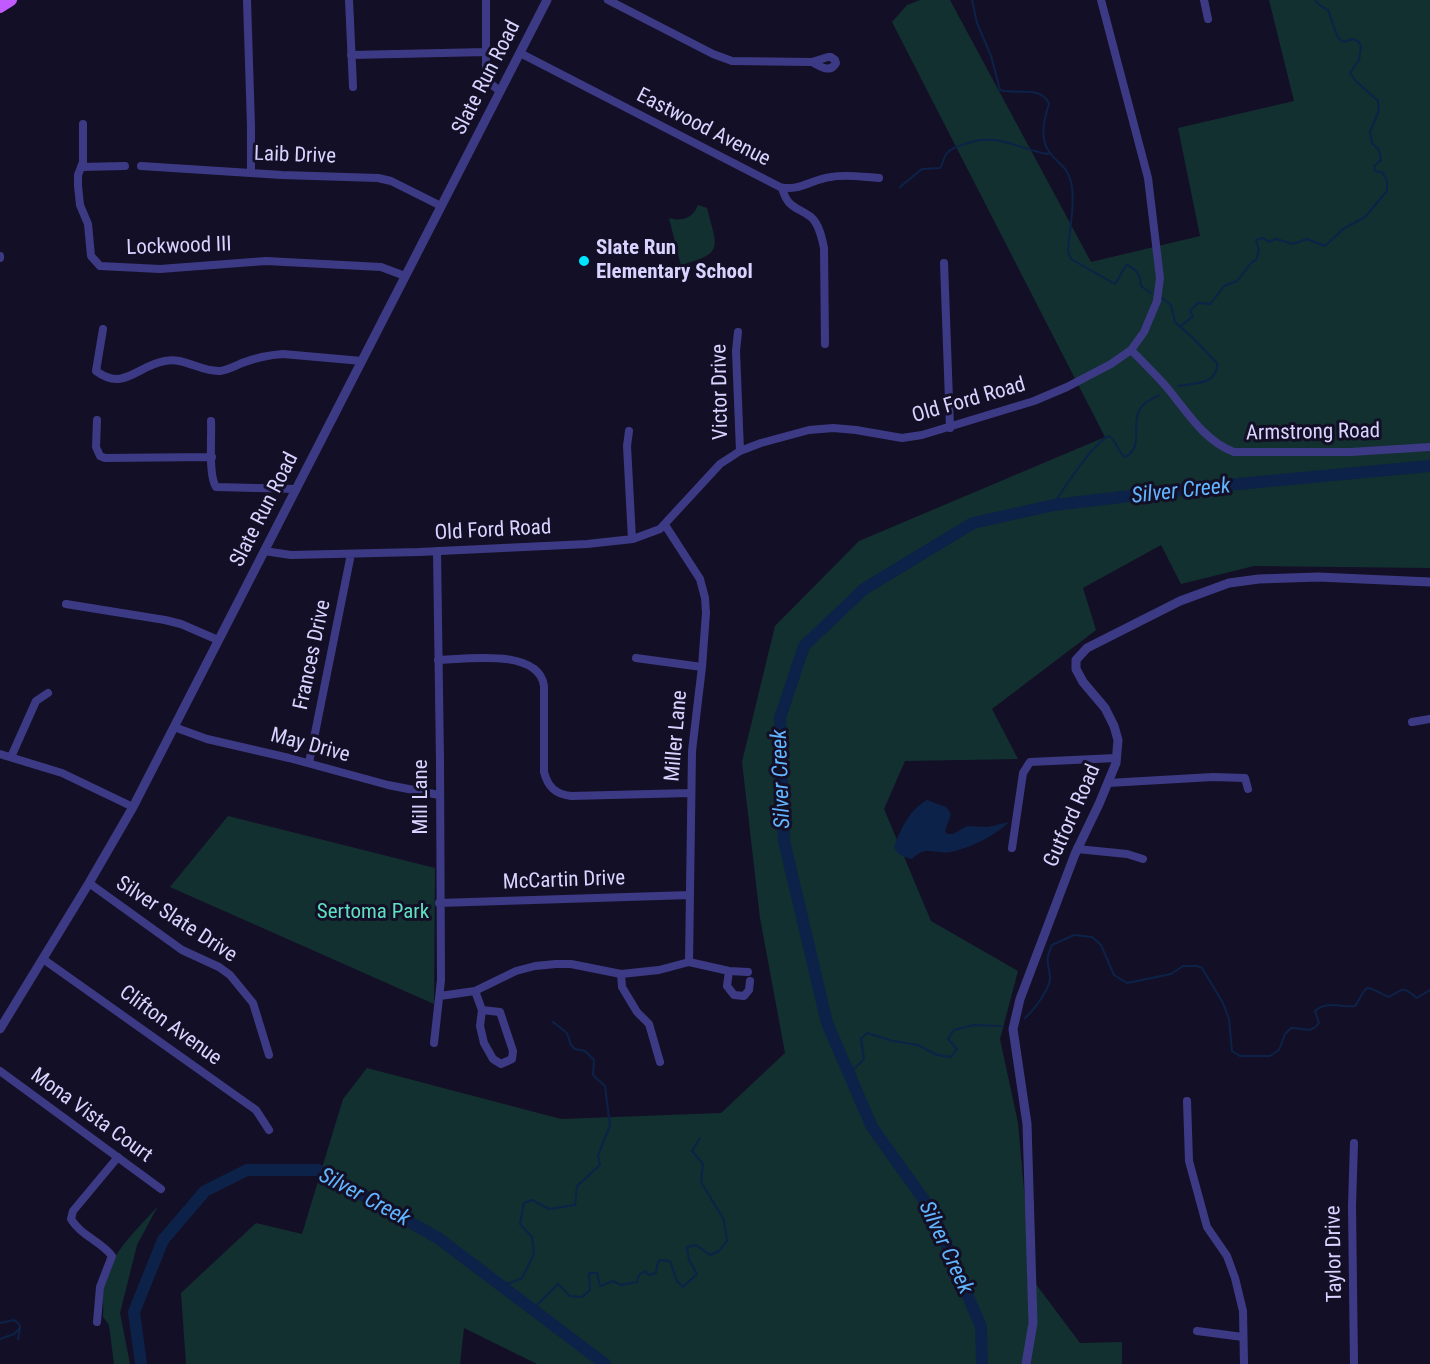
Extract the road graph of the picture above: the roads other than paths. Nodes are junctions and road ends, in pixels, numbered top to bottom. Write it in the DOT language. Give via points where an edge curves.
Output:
graph roads {
  1 [pos="11,0"];
  2 [pos="247,0"];
  3 [pos="349,0"];
  4 [pos="486,0"];
  5 [pos="547,0"];
  6 [pos="608,0"];
  7 [pos="1101,0"];
  8 [pos="1204,0"];
  9 [pos="0,7"];
  10 [pos="1208,20"];
  11 [pos="486,52"];
  12 [pos="520,52"];
  13 [pos="351,55"];
  14 [pos="812,62"];
  15 [pos="353,87"];
  16 [pos="500,91"];
  17 [pos="83,124"];
  18 [pos="125,166"];
  19 [pos="141,166"];
  20 [pos="81,167"];
  21 [pos="251,172"];
  22 [pos="879,178"];
  23 [pos="782,188"];
  24 [pos="441,206"];
  25 [pos="944,263"];
  26 [pos="405,276"];
  27 [pos="103,329"];
  28 [pos="738,332"];
  29 [pos="825,345"];
  30 [pos="1131,350"];
  31 [pos="362,361"];
  32 [pos="97,420"];
  33 [pos="211,421"];
  34 [pos="950,428"];
  35 [pos="629,431"];
  36 [pos="1430,447"];
  37 [pos="740,451"];
  38 [pos="212,457"];
  39 [pos="296,489"];
  40 [pos="665,525"];
  41 [pos="632,539"];
  42 [pos="264,551"];
  43 [pos="437,551"];
  44 [pos="351,554"];
  45 [pos="1430,582"];
  46 [pos="66,604"];
  47 [pos="218,640"];
  48 [pos="636,658"];
  49 [pos="438,660"];
  50 [pos="702,667"];
  51 [pos="48,693"];
  52 [pos="1430,718"];
  53 [pos="1412,722"];
  54 [pos="174,726"];
  55 [pos="0,754"];
  56 [pos="12,757"];
  57 [pos="1116,758"];
  58 [pos="309,763"];
  59 [pos="1108,783"];
  60 [pos="1248,789"];
  61 [pos="690,793"];
  62 [pos="439,795"];
  63 [pos="132,807"];
  64 [pos="1012,848"];
  65 [pos="1077,849"];
  66 [pos="1143,859"];
  67 [pos="88,884"];
  68 [pos="690,895"];
  69 [pos="440,903"];
  70 [pos="43,958"];
  71 [pos="689,962"];
  72 [pos="729,971"];
  73 [pos="748,972"];
  74 [pos="621,974"];
  75 [pos="750,981"];
  76 [pos="475,991"];
  77 [pos="440,996"];
  78 [pos="482,1010"];
  79 [pos="0,1029"];
  80 [pos="434,1043"];
  81 [pos="269,1055"];
  82 [pos="660,1062"];
  83 [pos="0,1071"];
  84 [pos="1186,1101"];
  85 [pos="269,1130"];
  86 [pos="1354,1143"];
  87 [pos="118,1157"];
  88 [pos="161,1189"];
  89 [pos="97,1322"];
  90 [pos="1197,1331"];
  91 [pos="1243,1337"];
  92 [pos="1026,1364"];
  93 [pos="1244,1364"];
  94 [pos="1354,1364"];
  1 -- 9 [label="main road"];
  2 -- 21 [label="street"];
  3 -- 13 [label="street"];
  4 -- 11 [label="street"];
  5 -- 12 [label="street, Slate Run Road"];
  6 -- 14 [label="street" via="732,61"];
  7 -- 30 [label="street, Old Ford Road" via="1148,178 1160,278 1149,322"];
  8 -- 10 [label="street"];
  11 -- 13 [label="street"];
  11 -- 16 [label="street" via="487,81"];
  12 -- 16 [label="street, Slate Run Road"];
  12 -- 23 [label="street, Eastwood Avenue"];
  13 -- 15 [label="street"];
  16 -- 24 [label="street, Slate Run Road"];
  17 -- 20 [label="street, Lockwood III"];
  18 -- 20 [label="street"];
  19 -- 21 [label="street, Laib Drive"];
  20 -- 26 [label="street, Lockwood III" via="80,205 88,224 91,256 100,266 160,270 266,261 381,267"];
  21 -- 24 [label="street, Laib Drive" via="378,178"];
  22 -- 23 [label="street, Eastwood Avenue" via="835,176 797,188"];
  23 -- 29 [label="street" via="788,203 810,217 822,236"];
  24 -- 26 [label="street, Slate Run Road"];
  25 -- 34 [label="street"];
  26 -- 31 [label="street, Slate Run Road"];
  27 -- 31 [label="street" via="96,371 115,379 127,379 146,367 177,359 220,371 283,354"];
  28 -- 37 [label="street, Victor Drive"];
  30 -- 34 [label="street, Old Ford Road" via="1067,387"];
  30 -- 36 [label="street, Armstrong Road" via="1201,429 1234,452"];
  31 -- 39 [label="street, Slate Run Road"];
  32 -- 38 [label="street" via="96,447 105,458"];
  33 -- 38 [label="street"];
  34 -- 37 [label="street, Old Ford Road" via="902,438 846,428 809,430"];
  35 -- 41 [label="street"];
  37 -- 40 [label="street, Old Ford Road" via="712,472"];
  38 -- 39 [label="street" via="216,487"];
  39 -- 42 [label="street, Slate Run Road"];
  40 -- 41 [label="street, Old Ford Road"];
  40 -- 50 [label="street, Miller Lane" via="702,585 706,613"];
  41 -- 43 [label="street, Old Ford Road"];
  42 -- 44 [label="street, Old Ford Road" via="291,555"];
  42 -- 47 [label="street, Slate Run Road"];
  43 -- 44 [label="street, Old Ford Road"];
  43 -- 49 [label="street, Mill Lane"];
  44 -- 58 [label="street, Frances Drive"];
  45 -- 57 [label="street, Gutford Road" via="1318,578 1229,583 1180,601 1087,648 1076,660 1076,669 1114,726 1118,740"];
  46 -- 47 [label="street" via="165,620"];
  47 -- 54 [label="street, Slate Run Road"];
  48 -- 50 [label="street"];
  49 -- 61 [label="street" via="516,660 537,672 544,686 544,772 556,792 571,796"];
  49 -- 62 [label="street, Mill Lane"];
  50 -- 61 [label="street, Miller Lane"];
  51 -- 56 [label="street" via="36,701"];
  52 -- 53 [label="street"];
  54 -- 58 [label="street, May Drive" via="207,739"];
  54 -- 63 [label="street, Slate Run Road"];
  55 -- 56 [label="street"];
  56 -- 63 [label="street" via="62,773"];
  57 -- 59 [label="street, Gutford Road"];
  57 -- 64 [label="street" via="1030,762 1023,773"];
  58 -- 62 [label="street, May Drive"];
  59 -- 60 [label="street" via="1245,778"];
  59 -- 65 [label="street, Gutford Road"];
  61 -- 68 [label="street, Miller Lane"];
  62 -- 69 [label="street, Mill Lane"];
  63 -- 67 [label="street, Slate Run Road"];
  65 -- 66 [label="street"];
  65 -- 92 [label="street, Gutford Road" via="1020,999 1013,1029 1027,1124 1033,1323"];
  67 -- 70 [label="street, Slate Run Road"];
  67 -- 81 [label="street, Silver Slate Drive" via="182,950 230,975 253,1003"];
  68 -- 69 [label="street, McCartin Drive"];
  68 -- 71 [label="street, Miller Lane"];
  69 -- 77 [label="street, Mill Lane"];
  70 -- 79 [label="street, Slate Run Road"];
  70 -- 85 [label="street, Clifton Avenue" via="256,1110"];
  71 -- 72 [label="street"];
  71 -- 74 [label="street"];
  72 -- 73 [label="street"];
  72 -- 75 [label="street" via="727,986 734,995 744,996"];
  74 -- 76 [label="street" via="571,964 535,966"];
  74 -- 82 [label="street" via="622,987 649,1024"];
  76 -- 77 [label="street"];
  76 -- 78 [label="street"];
  77 -- 80 [label="street, Mill Lane"];
  78 -- 78 [label="street" via="484,1043 493,1059 507,1063 513,1051 500,1012"];
  83 -- 87 [label="street, Mona Vista Court"];
  84 -- 91 [label="street" via="1189,1161 1207,1227 1227,1256 1235,1278 1243,1311"];
  86 -- 94 [label="street, Taylor Drive"];
  87 -- 88 [label="street, Mona Vista Court"];
  87 -- 89 [label="street" via="73,1211 71,1220 112,1256 100,1287"];
  90 -- 91 [label="street"];
  91 -- 93 [label="street"];
}
